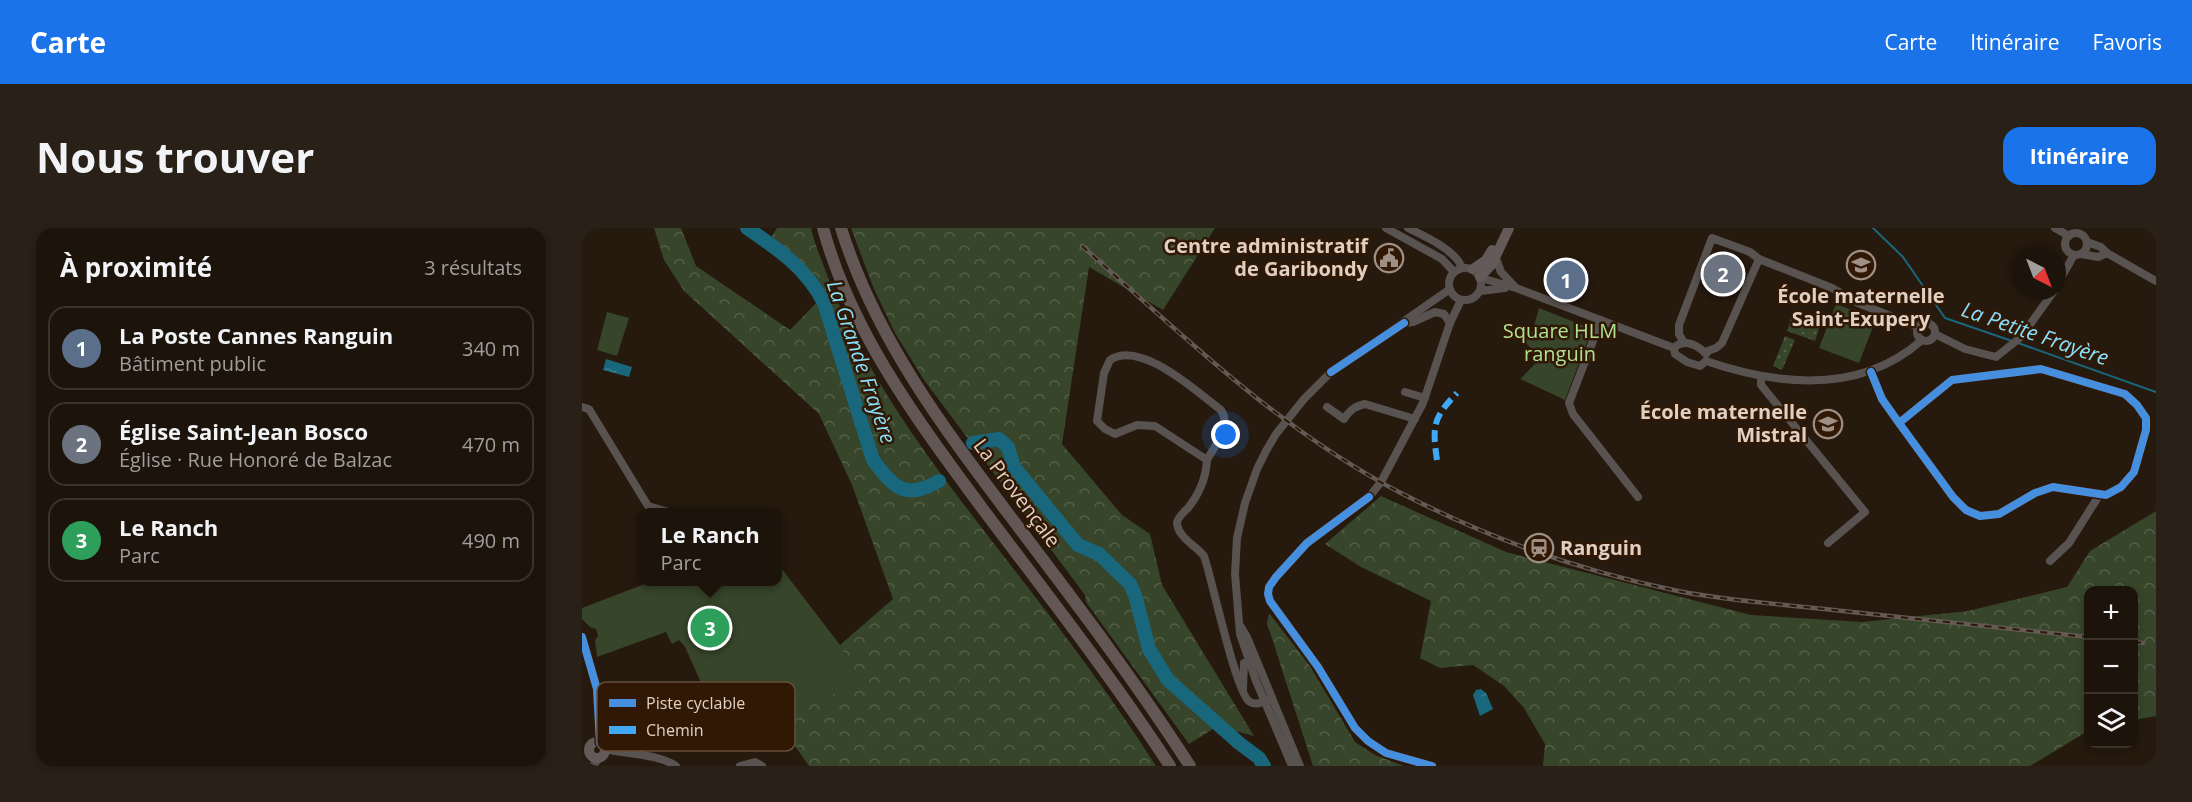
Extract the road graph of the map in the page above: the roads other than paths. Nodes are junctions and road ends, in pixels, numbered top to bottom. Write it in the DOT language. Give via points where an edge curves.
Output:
graph roads {
  1 [pos="823,228"];
  2 [pos="841,228"];
  3 [pos="1386,228"];
  4 [pos="1408,228"];
  5 [pos="1502,228"];
  6 [pos="1509,228"];
  7 [pos="2055,228"];
  8 [pos="2069,236"];
  9 [pos="2087,242"];
  10 [pos="2078,254"];
  11 [pos="2107,254"];
  12 [pos="1496,256"];
  13 [pos="1759,259"];
  14 [pos="1454,272"];
  15 [pos="2066,272"];
  16 [pos="1474,273"];
  17 [pos="2156,281"];
  18 [pos="1516,288"];
  19 [pos="1450,289"];
  20 [pos="1480,291"];
  21 [pos="1461,300"];
  22 [pos="2048,300"];
  23 [pos="1601,320"];
  24 [pos="1450,322"];
  25 [pos="1404,323"];
  26 [pos="1918,327"];
  27 [pos="1935,334"];
  28 [pos="1922,340"];
  29 [pos="1684,343"];
  30 [pos="1674,348"];
  31 [pos="1705,352"];
  32 [pos="1706,361"];
  33 [pos="1871,372"];
  34 [pos="1761,377"];
  35 [pos="1405,392"];
  36 [pos="1425,398"];
  37 [pos="582,407"];
  38 [pos="1327,407"];
  39 [pos="1415,419"];
  40 [pos="1899,423"];
  41 [pos="1206,459"];
  42 [pos="2100,494"];
  43 [pos="1638,497"];
  44 [pos="654,508"];
  45 [pos="1828,543"];
  46 [pos="2050,561"];
  47 [pos="1240,626"];
  48 [pos="582,637"];
  49 [pos="1232,658"];
  50 [pos="1245,660"];
  51 [pos="597,689"];
  52 [pos="1243,695"];
  53 [pos="1268,700"];
  54 [pos="597,728"];
  55 [pos="594,753"];
  56 [pos="584,766"];
  57 [pos="676,766"];
  58 [pos="740,766"];
  59 [pos="762,766"];
  60 [pos="1170,766"];
  61 [pos="1190,766"];
  62 [pos="1292,766"];
  63 [pos="1300,766"];
  64 [pos="1432,766"];
  1 -- 60 [label="highway, La Provençale" via="847,296 899,391 1108,675"];
  2 -- 61 [label="highway, La Provençale" via="868,300 919,391 1121,664"];
  3 -- 14 [label="street" via="1442,259"];
  4 -- 16 [label="street" via="1438,243"];
  5 -- 16 [label="main road"];
  6 -- 12 [label="main road"];
  7 -- 8 [label="street"];
  8 -- 9 [label="street" via="2078,234"];
  8 -- 10 [label="street" via="2066,247"];
  9 -- 10 [label="street" via="2086,249"];
  9 -- 11 [label="street"];
  10 -- 11 [label="street"];
  10 -- 15 [label="street"];
  11 -- 17 [label="street"];
  12 -- 16 [label="main road"];
  12 -- 18 [label="street" via="1501,272"];
  13 -- 26 [label="street"];
  13 -- 29 [label="street" via="1712,238 1679,325"];
  13 -- 31 [label="street" via="1722,343"];
  14 -- 16 [label="street"];
  14 -- 19 [label="street" via="1449,280"];
  16 -- 18 [label="street"];
  16 -- 20 [label="street"];
  18 -- 20 [label="street"];
  18 -- 23 [label="street"];
  19 -- 21 [label="street"];
  19 -- 25 [label="street"];
  20 -- 21 [label="street" via="1470,300"];
  21 -- 24 [label="street"];
  22 -- 27 [label="street" via="2021,338 1996,357 1979,354"];
  23 -- 30 [label="street"];
  23 -- 43 [label="street" via="1569,403 1573,414"];
  24 -- 25 [label="street" via="1444,314 1435,312"];
  24 -- 36 [label="street"];
  25 -- 47 [label="street" via="1319,383 1266,451 1245,503 1238,538 1235,574"];
  26 -- 27 [label="street" via="1931,324"];
  26 -- 28 [label="street"];
  27 -- 28 [label="street" via="1930,340"];
  28 -- 33 [label="street" via="1894,362"];
  29 -- 30 [label="street"];
  29 -- 31 [label="street"];
  30 -- 32 [label="street" via="1675,354 1687,362 1700,366"];
  31 -- 32 [label="street"];
  32 -- 34 [label="street"];
  33 -- 34 [label="street" via="1799,382"];
  33 -- 40 [label="street" via="1882,399"];
  34 -- 45 [label="street" via="1761,385 1865,512"];
  35 -- 36 [label="street"];
  36 -- 39 [label="street"];
  37 -- 44 [label="street" via="589,409 648,506"];
  38 -- 39 [label="street" via="1344,418 1357,405 1365,404"];
  39 -- 64 [label="street" via="1382,482 1369,497 1307,543 1276,577 1268,594 1355,728 1386,753"];
  40 -- 42 [label="street" via="1953,496 1966,510 1980,516 1999,514 2053,487"];
  40 -- 42 [label="street" via="1952,381 1962,379 2041,369 2126,394 2146,418 2146,430 2134,472 2106,495"];
  41 -- 41 [label="street" via="1155,426 1137,425 1115,434 1097,422 1104,373 1110,360 1122,355 1146,358 1221,410 1225,426"];
  41 -- 49 [label="street" via="1200,490 1177,523 1180,534 1204,556"];
  42 -- 46 [label="street" via="2069,543"];
  47 -- 50 [label="street"];
  47 -- 53 [label="street"];
  48 -- 51 [label="main road"];
  49 -- 50 [label="street" via="1240,666"];
  49 -- 52 [label="street"];
  50 -- 52 [label="street"];
  50 -- 53 [label="street"];
  52 -- 53 [label="street" via="1253,704"];
  53 -- 62 [label="street"];
  53 -- 63 [label="street"];
  54 -- 55 [label="main road"];
  55 -- 56 [label="main road"];
  55 -- 57 [label="street" via="658,758"];
  58 -- 59 [label="street" via="755,762"];
}
